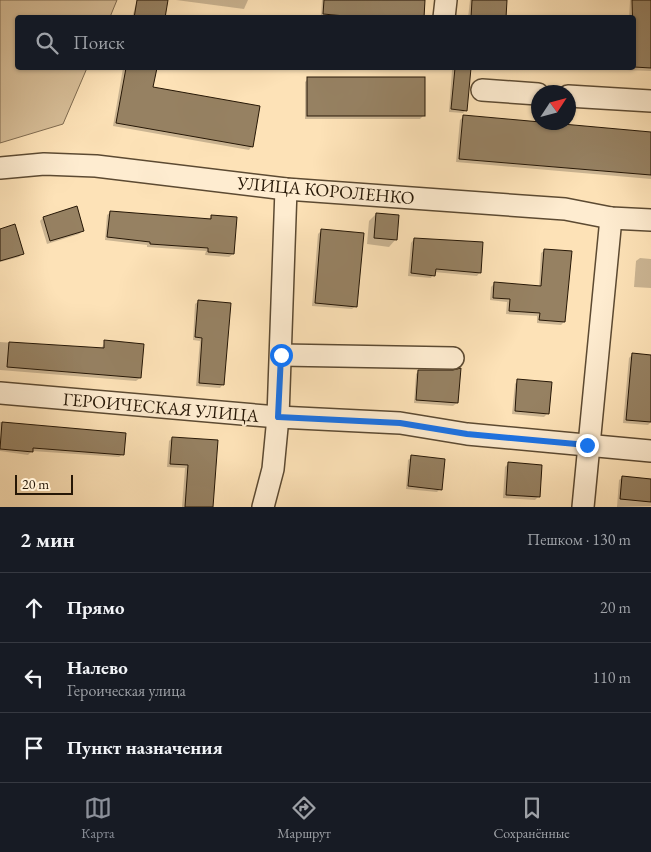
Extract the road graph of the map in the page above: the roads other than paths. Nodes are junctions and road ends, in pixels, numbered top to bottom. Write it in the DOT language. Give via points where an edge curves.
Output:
graph roads {
  1 [pos="446,0"];
  2 [pos="444,15"];
  3 [pos="482,90"];
  4 [pos="531,94"];
  5 [pos="576,96"];
  6 [pos="651,101"];
  7 [pos="0,168"];
  8 [pos="286,189"];
  9 [pos="611,218"];
  10 [pos="651,220"];
  11 [pos="281,355"];
  12 [pos="453,358"];
  13 [pos="0,392"];
  14 [pos="278,417"];
  15 [pos="587,445"];
  16 [pos="651,451"];
  17 [pos="264,507"];
  18 [pos="583,507"];
  1 -- 2 [label="street"];
  3 -- 4 [label="street"];
  5 -- 6 [label="street"];
  7 -- 8 [label="street, УЛИЦА КОРОЛЕНКО" via="44,164 96,166"];
  8 -- 9 [label="street, УЛИЦА КОРОЛЕНКО" via="564,209"];
  8 -- 11 [label="street"];
  9 -- 10 [label="street, УЛИЦА КОРОЛЕНКО"];
  9 -- 15 [label="street"];
  11 -- 12 [label="street"];
  11 -- 14 [label="street"];
  13 -- 14 [label="street, ГЕРОИЧЕСКАЯ УЛИЦА"];
  14 -- 15 [label="street, ГЕРОИЧЕСКАЯ УЛИЦА" via="400,423 467,434"];
  14 -- 17 [label="street" via="273,469"];
  15 -- 16 [label="street, ГЕРОИЧЕСКАЯ УЛИЦА"];
  15 -- 18 [label="street"];
}
